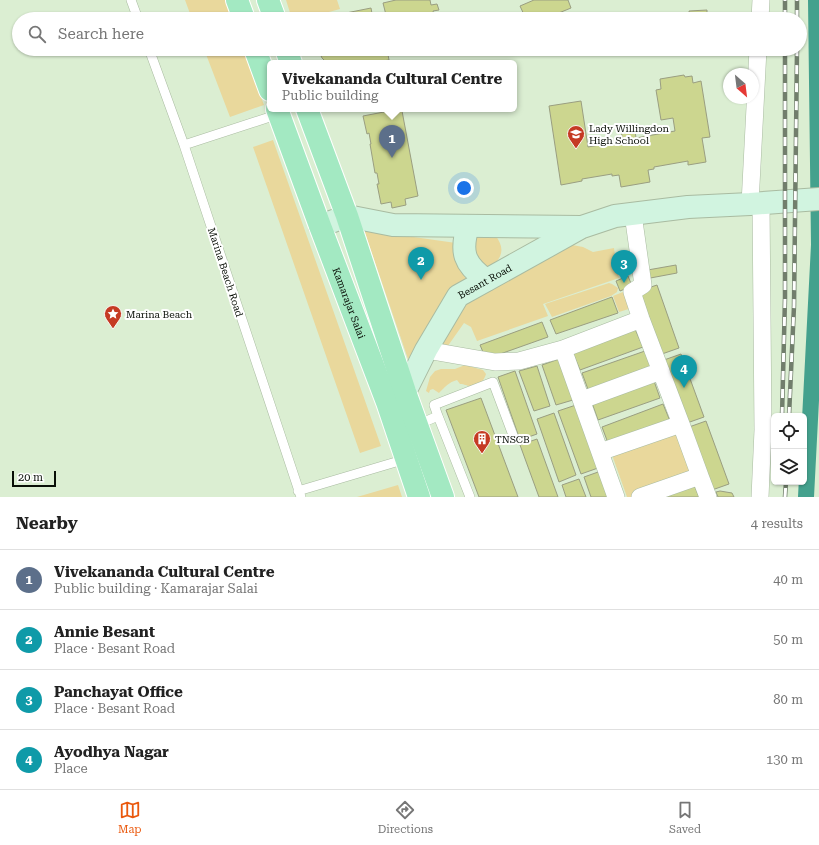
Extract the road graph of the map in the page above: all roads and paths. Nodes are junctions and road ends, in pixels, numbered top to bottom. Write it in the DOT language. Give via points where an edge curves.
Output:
graph roads {
  1 [pos="131,0"];
  2 [pos="237,0"];
  3 [pos="268,0"];
  4 [pos="761,0"];
  5 [pos="135,12"];
  6 [pos="241,12"];
  7 [pos="272,12"];
  8 [pos="760,12"];
  9 [pos="152,56"];
  10 [pos="258,56"];
  11 [pos="758,56"];
  12 [pos="267,82"];
  13 [pos="275,112"];
  14 [pos="278,112"];
  15 [pos="309,112"];
  16 [pos="184,145"];
  17 [pos="819,199"];
  18 [pos="761,203"];
  19 [pos="633,214"];
  20 [pos="347,216"];
  21 [pos="320,226"];
  22 [pos="468,226"];
  23 [pos="504,226"];
  24 [pos="582,227"];
  25 [pos="514,264"];
  26 [pos="486,280"];
  27 [pos="641,319"];
  28 [pos="563,349"];
  29 [pos="426,350"];
  30 [pos="661,371"];
  31 [pos="396,397"];
  32 [pos="582,400"];
  33 [pos="438,416"];
  34 [pos="681,424"];
  35 [pos="417,425"];
  36 [pos="514,438"];
  37 [pos="600,452"];
  38 [pos="406,459"];
  39 [pos="700,476"];
  40 [pos="300,494"];
  41 [pos="419,497"];
  42 [pos="443,497"];
  43 [pos="470,497"];
  44 [pos="616,497"];
  45 [pos="640,497"];
  46 [pos="708,497"];
  47 [pos="760,497"];
  1 -- 5 [label="lane"];
  2 -- 6 [label="main road"];
  3 -- 7 [label="main road"];
  4 -- 8 [label="street"];
  9 -- 16 [label="lane, Marina Beach Road"];
  10 -- 12 [label="main road"];
  11 -- 18 [label="street"];
  13 -- 16 [label="lane"];
  14 -- 21 [label="main road, Kamarajar Salai"];
  15 -- 20 [label="main road, Kamarajar Salai"];
  16 -- 40 [label="lane, Marina Beach Road"];
  17 -- 18 [label="main road, Besant Road"];
  18 -- 19 [label="main road, Besant Road" via="688,207"];
  18 -- 47 [label="street" via="763,430"];
  19 -- 24 [label="main road, Besant Road" via="615,216"];
  19 -- 27 [label="street" via="643,285 632,292"];
  20 -- 21 [label="main road"];
  20 -- 22 [label="main road, Besant Road" via="393,225"];
  20 -- 31 [label="main road, Kamarajar Salai"];
  21 -- 31 [label="main road, Kamarajar Salai"];
  22 -- 23 [label="main road, Besant Road"];
  22 -- 26 [label="main road" via="464,238 466,257 475,272"];
  23 -- 24 [label="main road, Besant Road"];
  23 -- 25 [label="main road" via="510,232 516,247"];
  24 -- 25 [label="main road, Besant Road"];
  25 -- 26 [label="main road, Besant Road"];
  26 -- 29 [label="main road, Besant Road" via="458,296"];
  27 -- 28 [label="street"];
  27 -- 30 [label="street"];
  28 -- 29 [label="street" via="519,361 495,362"];
  28 -- 32 [label="street"];
  29 -- 31 [label="main road, Besant Road"];
  30 -- 32 [label="street"];
  30 -- 34 [label="street"];
  31 -- 35 [label="main road, Kamarajar Salai"];
  31 -- 38 [label="main road, Kamarajar Salai"];
  32 -- 37 [label="street"];
  33 -- 35 [label="lane"];
  33 -- 36 [label="lane" via="434,405 493,382"];
  33 -- 43 [label="lane"];
  34 -- 37 [label="street"];
  34 -- 39 [label="street"];
  35 -- 42 [label="main road, Kamarajar Salai"];
  37 -- 44 [label="street"];
  38 -- 40 [label="lane"];
  38 -- 41 [label="main road, Kamarajar Salai"];
  39 -- 45 [label="street"];
  39 -- 46 [label="street"];
}
